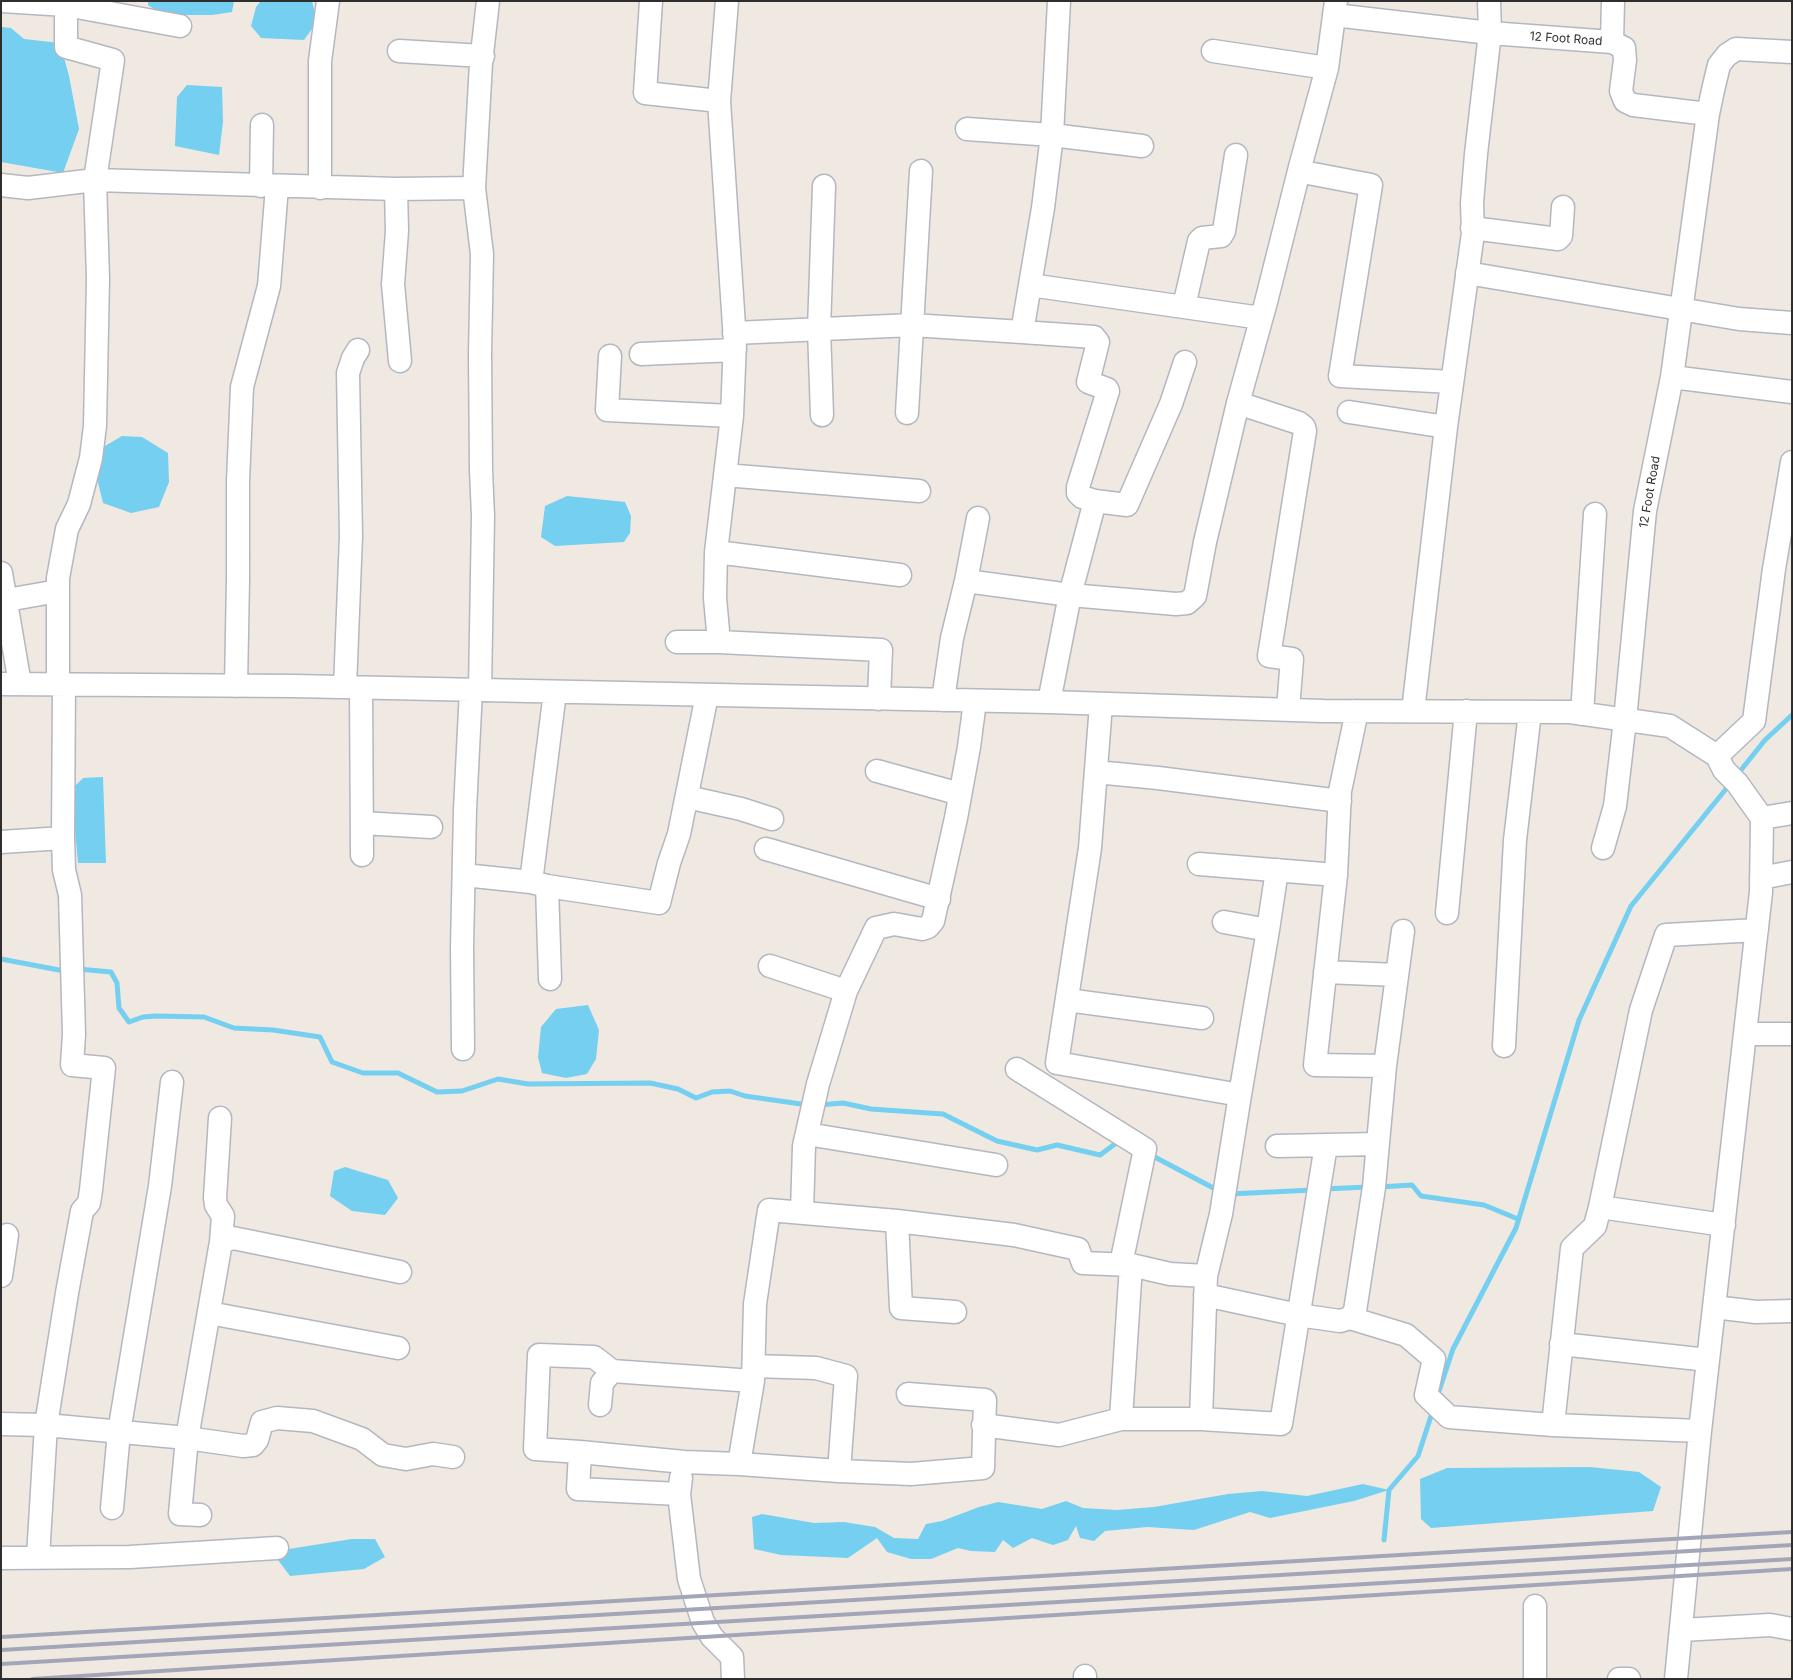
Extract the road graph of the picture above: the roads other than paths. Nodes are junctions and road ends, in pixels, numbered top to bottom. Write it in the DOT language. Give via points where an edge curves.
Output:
graph roads {
  1 [pos="2,1"];
  2 [pos="328,1"];
  3 [pos="488,1"];
  4 [pos="651,1"];
  5 [pos="727,1"];
  6 [pos="1059,1"];
  7 [pos="1489,1"];
  8 [pos="1613,1"];
  9 [pos="66,5"];
  10 [pos="1335,8"];
  11 [pos="180,26"];
  12 [pos="1490,33"];
  13 [pos="1612,42"];
  14 [pos="1213,50"];
  15 [pos="399,51"];
  16 [pos="1792,52"];
  17 [pos="483,56"];
  18 [pos="1327,68"];
  19 [pos="719,101"];
  20 [pos="1708,114"];
  21 [pos="262,125"];
  22 [pos="967,129"];
  23 [pos="1052,136"];
  24 [pos="1142,146"];
  25 [pos="1236,155"];
  26 [pos="1300,167"];
  27 [pos="921,171"];
  28 [pos="95,180"];
  29 [pos="1,185"];
  30 [pos="269,186"];
  31 [pos="824,186"];
  32 [pos="320,188"];
  33 [pos="474,188"];
  34 [pos="396,189"];
  35 [pos="1563,207"];
  36 [pos="1472,228"];
  37 [pos="1467,273"];
  38 [pos="1030,285"];
  39 [pos="1184,306"];
  40 [pos="1680,310"];
  41 [pos="1261,318"];
  42 [pos="1792,323"];
  43 [pos="912,325"];
  44 [pos="819,329"];
  45 [pos="1022,332"];
  46 [pos="735,341"];
  47 [pos="358,350"];
  48 [pos="641,354"];
  49 [pos="610,356"];
  50 [pos="400,362"];
  51 [pos="1185,362"];
  52 [pos="1672,377"];
  53 [pos="1452,382"];
  54 [pos="1792,392"];
  55 [pos="1238,403"];
  56 [pos="1349,412"];
  57 [pos="907,413"];
  58 [pos="822,415"];
  59 [pos="732,416"];
  60 [pos="1446,427"];
  61 [pos="1792,462"];
  62 [pos="725,475"];
  63 [pos="919,490"];
  64 [pos="1094,502"];
  65 [pos="1596,514"];
  66 [pos="978,518"];
  67 [pos="716,552"];
  68 [pos="1783,571"];
  69 [pos="1,573"];
  70 [pos="900,575"];
  71 [pos="966,580"];
  72 [pos="58,591"];
  73 [pos="1070,595"];
  74 [pos="7,600"];
  75 [pos="677,642"];
  76 [pos="719,642"];
  77 [pos="11,684"];
  78 [pos="61,685"];
  79 [pos="236,686"];
  80 [pos="353,687"];
  81 [pos="475,690"];
  82 [pos="556,692"];
  83 [pos="706,695"];
  84 [pos="879,698"];
  85 [pos="943,700"];
  86 [pos="975,701"];
  87 [pos="1049,702"];
  88 [pos="1102,704"];
  89 [pos="1288,709"];
  90 [pos="1357,711"];
  91 [pos="1413,711"];
  92 [pos="1466,712"];
  93 [pos="1530,712"];
  94 [pos="1582,714"];
  95 [pos="1625,720"];
  96 [pos="1726,770"];
  97 [pos="877,771"];
  98 [pos="1096,772"];
  99 [pos="960,794"];
  100 [pos="687,797"];
  101 [pos="1340,801"];
  102 [pos="1792,813"];
  103 [pos="1762,818"];
  104 [pos="772,819"];
  105 [pos="362,823"];
  106 [pos="431,827"];
  107 [pos="63,838"];
  108 [pos="1,842"];
  109 [pos="1603,848"];
  110 [pos="766,849"];
  111 [pos="362,855"];
  112 [pos="1199,864"];
  113 [pos="1277,870"];
  114 [pos="1792,872"];
  115 [pos="464,875"];
  116 [pos="1336,875"];
  117 [pos="1761,878"];
  118 [pos="539,884"];
  119 [pos="939,899"];
  120 [pos="1446,914"];
  121 [pos="1224,922"];
  122 [pos="1268,930"];
  123 [pos="1757,930"];
  124 [pos="1403,931"];
  125 [pos="770,966"];
  126 [pos="1325,972"];
  127 [pos="1397,976"];
  128 [pos="550,979"];
  129 [pos="846,991"];
  130 [pos="1067,1000"];
  131 [pos="1202,1018"];
  132 [pos="1745,1034"];
  133 [pos="1792,1034"];
  134 [pos="1504,1046"];
  135 [pos="462,1049"];
  136 [pos="1386,1066"];
  137 [pos="1016,1069"];
  138 [pos="172,1082"];
  139 [pos="1240,1095"];
  140 [pos="220,1118"];
  141 [pos="807,1134"];
  142 [pos="1378,1144"];
  143 [pos="1326,1145"];
  144 [pos="1277,1146"];
  145 [pos="996,1165"];
  146 [pos="1600,1207"];
  147 [pos="802,1212"];
  148 [pos="897,1221"];
  149 [pos="1724,1225"];
  150 [pos="7,1235"];
  151 [pos="221,1242"];
  152 [pos="1126,1265"];
  153 [pos="400,1272"];
  154 [pos="1,1276"];
  155 [pos="1206,1285"];
  156 [pos="1714,1308"];
  157 [pos="1792,1311"];
  158 [pos="956,1312"];
  159 [pos="209,1313"];
  160 [pos="1298,1315"];
  161 [pos="1350,1318"];
  162 [pos="1562,1344"];
  163 [pos="398,1348"];
  164 [pos="1708,1360"];
  165 [pos="612,1371"];
  166 [pos="754,1374"];
  167 [pos="908,1394"];
  168 [pos="600,1405"];
  169 [pos="1120,1419"];
  170 [pos="1201,1419"];
  171 [pos="1,1424"];
  172 [pos="1554,1424"];
  173 [pos="46,1425"];
  174 [pos="983,1426"];
  175 [pos="1700,1431"];
  176 [pos="119,1432"];
  177 [pos="186,1438"];
  178 [pos="580,1452"];
  179 [pos="453,1457"];
  180 [pos="684,1462"];
  181 [pos="739,1464"];
  182 [pos="839,1471"];
  183 [pos="679,1494"];
  184 [pos="112,1508"];
  185 [pos="200,1515"];
  186 [pos="278,1548"];
  187 [pos="38,1557"];
  188 [pos="1,1558"];
  189 [pos="1535,1606"];
  190 [pos="1792,1629"];
  191 [pos="1682,1630"];
  192 [pos="733,1679"];
  193 [pos="1535,1679"];
  194 [pos="1619,1679"];
  195 [pos="1629,1679"];
  196 [pos="1676,1679"];
  1 -- 9 [label="street"];
  2 -- 32 [label="street" via="320,61"];
  3 -- 17 [label="street"];
  4 -- 19 [label="street" via="645,93"];
  5 -- 19 [label="street"];
  6 -- 23 [label="street"];
  7 -- 12 [label="street"];
  8 -- 13 [label="street"];
  9 -- 11 [label="street"];
  9 -- 28 [label="street" via="66,47 113,60"];
  10 -- 12 [label="street, 12 Foot Road"];
  10 -- 18 [label="street"];
  12 -- 13 [label="street, 12 Foot Road"];
  12 -- 36 [label="street" via="1476,154"];
  13 -- 20 [label="street, 12 Foot Road" via="1624,48 1621,91 1625,100 1633,105"];
  14 -- 18 [label="street"];
  15 -- 17 [label="street"];
  16 -- 20 [label="street, 12 Foot Road" via="1736,49 1727,55 1719,65"];
  17 -- 33 [label="street"];
  18 -- 26 [label="street"];
  19 -- 46 [label="street"];
  20 -- 40 [label="street, 12 Foot Road"];
  21 -- 30 [label="street"];
  22 -- 23 [label="street"];
  23 -- 24 [label="street"];
  23 -- 38 [label="street"];
  25 -- 39 [label="street" via="1224,231 1221,236 1198,241"];
  26 -- 41 [label="street"];
  26 -- 53 [label="street" via="1308,173 1371,185 1340,376"];
  27 -- 43 [label="street"];
  28 -- 29 [label="street" via="28,188"];
  28 -- 30 [label="street"];
  28 -- 72 [label="street" via="98,279 95,426 80,504 67,529"];
  30 -- 32 [label="street"];
  30 -- 79 [label="street" via="269,286 242,387"];
  31 -- 44 [label="street"];
  32 -- 34 [label="street"];
  33 -- 34 [label="street"];
  33 -- 81 [label="street" via="482,254 480,354 484,516"];
  34 -- 50 [label="street" via="393,284"];
  35 -- 36 [label="street" via="1561,236 1558,239"];
  36 -- 37 [label="street"];
  37 -- 40 [label="street"];
  37 -- 53 [label="street"];
  38 -- 39 [label="street"];
  38 -- 45 [label="street"];
  39 -- 41 [label="street"];
  40 -- 42 [label="street"];
  40 -- 52 [label="street, 12 Foot Road"];
  41 -- 55 [label="street"];
  43 -- 44 [label="street"];
  43 -- 45 [label="street"];
  43 -- 57 [label="street"];
  44 -- 46 [label="street"];
  44 -- 58 [label="street"];
  45 -- 64 [label="street" via="1097,339 1088,382 1107,389 1108,394 1078,487 1082,497"];
  46 -- 48 [label="street"];
  46 -- 59 [label="street"];
  47 -- 80 [label="street" via="348,373"];
  49 -- 59 [label="street" via="607,410"];
  51 -- 64 [label="street" via="1127,505"];
  52 -- 54 [label="street"];
  52 -- 95 [label="street, 12 Foot Road" via="1645,511"];
  53 -- 60 [label="street"];
  55 -- 73 [label="street" via="1195,596 1187,603 1176,604"];
  55 -- 89 [label="street" via="1299,423 1306,431 1269,656 1292,659"];
  56 -- 60 [label="street"];
  59 -- 62 [label="street"];
  60 -- 91 [label="street"];
  61 -- 68 [label="street"];
  62 -- 63 [label="street"];
  62 -- 67 [label="street"];
  64 -- 73 [label="street"];
  65 -- 94 [label="street"];
  66 -- 71 [label="street"];
  67 -- 70 [label="street"];
  67 -- 76 [label="street" via="715,598"];
  68 -- 96 [label="street" via="1754,721"];
  69 -- 74 [label="street"];
  71 -- 73 [label="street"];
  71 -- 85 [label="street" via="952,638"];
  72 -- 74 [label="street"];
  72 -- 78 [label="street"];
  73 -- 87 [label="street"];
  74 -- 77 [label="street"];
  75 -- 76 [label="street"];
  76 -- 84 [label="street" via="881,650"];
  77 -- 78 [label="street"];
  78 -- 79 [label="street"];
  78 -- 107 [label="street"];
  79 -- 80 [label="street"];
  80 -- 81 [label="street"];
  80 -- 105 [label="street"];
  81 -- 82 [label="street"];
  81 -- 115 [label="street" via="465,809"];
  82 -- 83 [label="street"];
  82 -- 118 [label="street"];
  83 -- 84 [label="street"];
  83 -- 100 [label="street"];
  84 -- 85 [label="street"];
  85 -- 86 [label="street"];
  86 -- 87 [label="street"];
  86 -- 99 [label="street"];
  87 -- 88 [label="street"];
  88 -- 89 [label="street"];
  88 -- 98 [label="street"];
  89 -- 90 [label="street"];
  90 -- 91 [label="street"];
  90 -- 101 [label="street"];
  91 -- 92 [label="street"];
  92 -- 93 [label="street"];
  92 -- 120 [label="street"];
  93 -- 94 [label="street"];
  93 -- 134 [label="street" via="1515,840"];
  94 -- 95 [label="street"];
  95 -- 96 [label="street" via="1670,726"];
  95 -- 109 [label="street, 12 Foot Road" via="1615,806"];
  96 -- 103 [label="street"];
  97 -- 99 [label="street"];
  98 -- 101 [label="street"];
  98 -- 130 [label="street" via="1090,848"];
  99 -- 119 [label="street"];
  100 -- 104 [label="street"];
  100 -- 118 [label="street" via="659,903"];
  101 -- 116 [label="street"];
  102 -- 103 [label="street"];
  103 -- 117 [label="street"];
  105 -- 106 [label="street"];
  105 -- 111 [label="street"];
  107 -- 108 [label="street"];
  107 -- 173 [label="street" via="64,870 70,895 72,1065 104,1068 89,1203 82,1211"];
  110 -- 119 [label="street"];
  112 -- 113 [label="street"];
  113 -- 116 [label="street"];
  113 -- 122 [label="street"];
  114 -- 117 [label="street"];
  115 -- 118 [label="street"];
  115 -- 135 [label="street"];
  116 -- 126 [label="street"];
  117 -- 123 [label="street"];
  118 -- 128 [label="street"];
  119 -- 129 [label="street" via="928,927 894,924 876,928"];
  121 -- 122 [label="street"];
  122 -- 139 [label="street"];
  123 -- 132 [label="street"];
  123 -- 146 [label="street" via="1666,935 1641,1010"];
  124 -- 127 [label="street"];
  125 -- 129 [label="street"];
  126 -- 127 [label="street"];
  126 -- 136 [label="street" via="1315,1065"];
  127 -- 136 [label="street"];
  129 -- 141 [label="street" via="818,1084"];
  130 -- 131 [label="street"];
  130 -- 139 [label="street" via="1057,1063"];
  132 -- 133 [label="street"];
  132 -- 149 [label="street"];
  136 -- 142 [label="street"];
  137 -- 152 [label="street" via="1145,1148"];
  138 -- 176 [label="street" via="160,1186"];
  139 -- 155 [label="street"];
  140 -- 151 [label="street" via="215,1198 222,1216"];
  141 -- 145 [label="street"];
  141 -- 147 [label="street"];
  142 -- 143 [label="street"];
  142 -- 161 [label="street" via="1355,1311"];
  143 -- 144 [label="street"];
  143 -- 160 [label="street"];
  146 -- 149 [label="street"];
  146 -- 162 [label="street" via="1595,1226 1572,1248"];
  147 -- 148 [label="street"];
  147 -- 166 [label="street" via="768,1210 755,1304"];
  148 -- 152 [label="street" via="1014,1235 1078,1249 1083,1263"];
  148 -- 158 [label="street" via="901,1308"];
  149 -- 156 [label="street"];
  150 -- 154 [label="street"];
  151 -- 153 [label="street" via="233,1238"];
  151 -- 159 [label="street"];
  152 -- 155 [label="street"];
  152 -- 169 [label="street"];
  155 -- 160 [label="street"];
  155 -- 170 [label="street"];
  156 -- 157 [label="street"];
  156 -- 164 [label="street"];
  159 -- 163 [label="street"];
  159 -- 177 [label="street"];
  160 -- 161 [label="street" via="1340,1322"];
  160 -- 170 [label="street" via="1281,1424"];
  161 -- 172 [label="street" via="1406,1335 1434,1359 1426,1395 1449,1417"];
  162 -- 164 [label="street"];
  162 -- 172 [label="street"];
  164 -- 175 [label="street"];
  165 -- 166 [label="street"];
  165 -- 168 [label="street" via="602,1384"];
  165 -- 178 [label="street" via="594,1357 539,1356 536,1450"];
  166 -- 181 [label="street"];
  166 -- 182 [label="street" via="816,1368 846,1376"];
  167 -- 174 [label="street" via="985,1400"];
  169 -- 170 [label="street"];
  169 -- 174 [label="street" via="1059,1436"];
  171 -- 173 [label="street"];
  172 -- 175 [label="street"];
  173 -- 176 [label="street"];
  173 -- 187 [label="street"];
  174 -- 182 [label="street" via="983,1468 911,1474"];
  175 -- 191 [label="street"];
  176 -- 177 [label="street"];
  176 -- 184 [label="street"];
  177 -- 179 [label="street" via="252,1445 257,1440 262,1422 277,1418 313,1422 362,1439 383,1456 406,1458 433,1454"];
  177 -- 185 [label="street" via="180,1514"];
  178 -- 180 [label="street"];
  178 -- 183 [label="street" via="578,1489"];
  180 -- 181 [label="street"];
  180 -- 183 [label="street"];
  181 -- 182 [label="street"];
  183 -- 192 [label="street" via="689,1579 703,1622 712,1637 732,1657"];
  186 -- 187 [label="street" via="130,1557"];
  187 -- 188 [label="street"];
  189 -- 193 [label="street"];
  190 -- 191 [label="street" via="1770,1625"];
  191 -- 196 [label="street"];
  194 -- 195 [label="street"];
}
